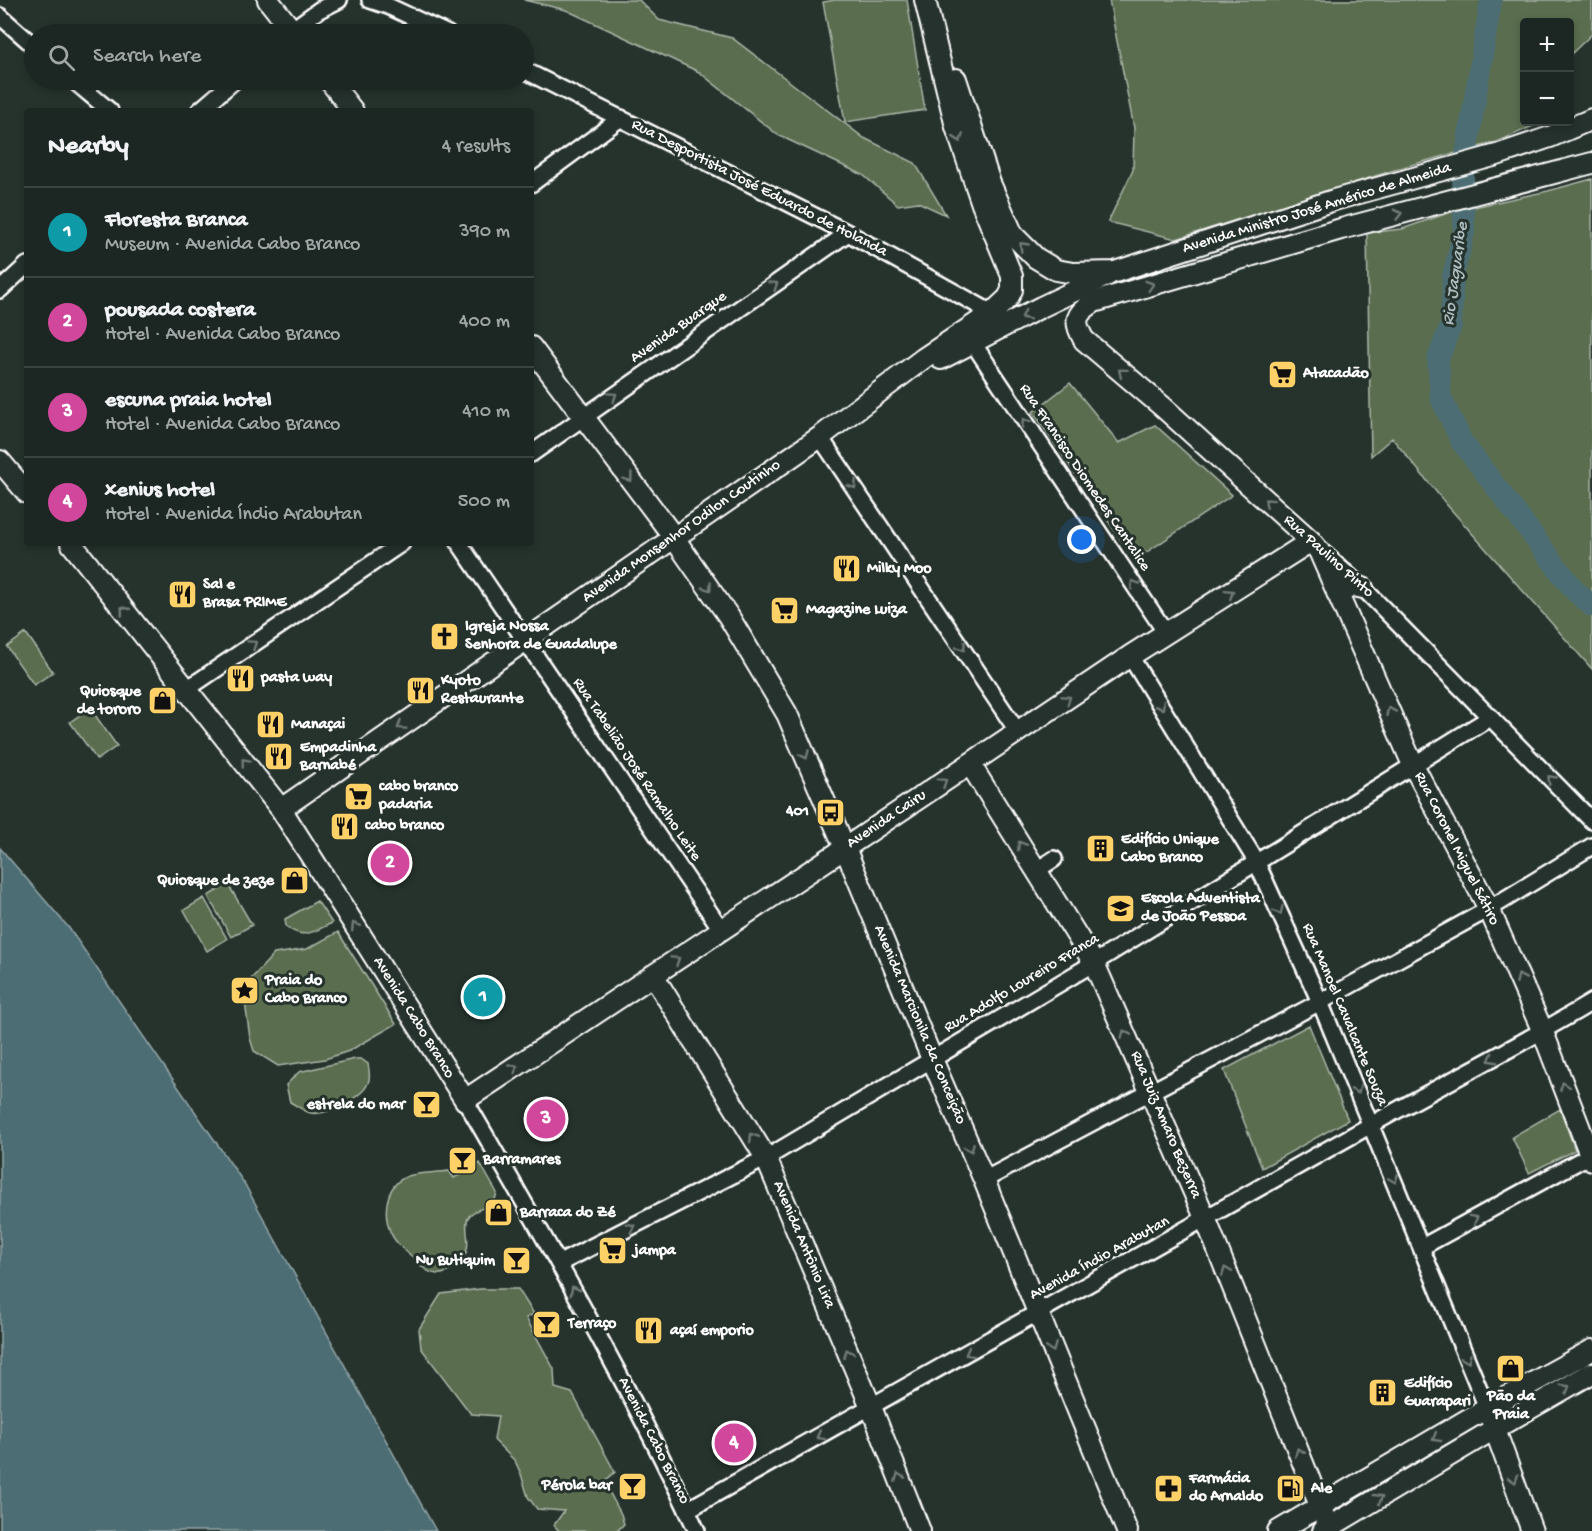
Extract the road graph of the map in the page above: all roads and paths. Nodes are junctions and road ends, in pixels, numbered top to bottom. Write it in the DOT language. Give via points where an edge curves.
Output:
graph roads {
  1 [pos="268,0"];
  2 [pos="339,0"];
  3 [pos="370,0"];
  4 [pos="925,0"];
  5 [pos="938,0"];
  6 [pos="0,16"];
  7 [pos="285,24"];
  8 [pos="302,24"];
  9 [pos="427,24"];
  10 [pos="24,37"];
  11 [pos="534,75"];
  12 [pos="85,90"];
  13 [pos="223,90"];
  14 [pos="337,90"];
  15 [pos="106,108"];
  16 [pos="202,108"];
  17 [pos="351,108"];
  18 [pos="621,118"];
  19 [pos="1592,118"];
  20 [pos="1592,163"];
  21 [pos="534,182"];
  22 [pos="849,233"];
  23 [pos="24,268"];
  24 [pos="1115,272"];
  25 [pos="0,290"];
  26 [pos="1094,302"];
  27 [pos="992,313"];
  28 [pos="973,343"];
  29 [pos="534,352"];
  30 [pos="891,385"];
  31 [pos="583,417"];
  32 [pos="820,437"];
  33 [pos="534,452"];
  34 [pos="0,461"];
  35 [pos="24,489"];
  36 [pos="675,539"];
  37 [pos="1311,541"];
  38 [pos="72,546"];
  39 [pos="398,546"];
  40 [pos="461,546"];
  41 [pos="1363,588"];
  42 [pos="1337,592"];
  43 [pos="1166,633"];
  44 [pos="526,641"];
  45 [pos="1130,656"];
  46 [pos="187,689"];
  47 [pos="1491,717"];
  48 [pos="1018,732"];
  49 [pos="970,764"];
  50 [pos="1413,765"];
  51 [pos="281,809"];
  52 [pos="1592,821"];
  53 [pos="1592,846"];
  54 [pos="845,848"];
  55 [pos="1054,860"];
  56 [pos="1256,861"];
  57 [pos="1037,870"];
  58 [pos="1489,909"];
  59 [pos="721,929"];
  60 [pos="1094,963"];
  61 [pos="653,975"];
  62 [pos="1320,1002"];
  63 [pos="1592,1002"];
  64 [pos="1543,1032"];
  65 [pos="932,1059"];
  66 [pos="1151,1092"];
  67 [pos="465,1100"];
  68 [pos="1372,1125"];
  69 [pos="766,1158"];
  70 [pos="1591,1158"];
  71 [pos="984,1180"];
  72 [pos="1206,1220"];
  73 [pos="1422,1247"];
  74 [pos="560,1263"];
  75 [pos="1038,1314"];
  76 [pos="1592,1350"];
  77 [pos="1592,1373"];
  78 [pos="871,1407"];
  79 [pos="1487,1408"];
  80 [pos="1496,1428"];
  81 [pos="1321,1506"];
  82 [pos="687,1510"];
  83 [pos="1328,1530"];
  84 [pos="697,1531"];
  85 [pos="920,1531"];
  86 [pos="1127,1531"];
  87 [pos="1278,1531"];
  88 [pos="1532,1531"];
  1 -- 7 [label="main road"];
  2 -- 8 [label="street"];
  3 -- 9 [label="street"];
  4 -- 27 [label="main road, Avenida Monsenhor Odilon Coutinho, one-way" via="956,127 1012,276 1008,298"];
  24 -- 5 [label="main road, Avenida Ministro José Américo de Almeida, one-way" via="1056,270 1036,258 1013,235 990,183 957,82"];
  6 -- 10 [label="street"];
  11 -- 18 [label="street, Rua Desportista José Eduardo de Holanda"];
  12 -- 15 [label="street"];
  13 -- 16 [label="street"];
  14 -- 17 [label="main road"];
  18 -- 21 [label="street"];
  18 -- 22 [label="street, Rua Desportista José Eduardo de Holanda"];
  19 -- 24 [label="main road, Avenida Ministro José Américo de Almeida" via="1497,155 1334,200"];
  26 -- 20 [label="main road, Avenida Ministro José Américo de Almeida, one-way" via="1341,229"];
  22 -- 27 [label="street, Rua Desportista José Eduardo de Holanda"];
  31 -- 22 [label="street, Avenida Buarque, one-way"];
  23 -- 25 [label="street"];
  24 -- 28 [label="main road, one-way"];
  37 -- 26 [label="main road, Rua Paulino Pinto, one-way" via="1084,340 1077,327 1078,316"];
  27 -- 30 [label="main road, Avenida Monsenhor Odilon Coutinho"];
  28 -- 30 [label="main road"];
  43 -- 28 [label="street, Rua Francisco Diomedes Cantalice, one-way"];
  29 -- 31 [label="main road, Avenida Marcionila da Conceição"];
  30 -- 32 [label="main road, Avenida Monsenhor Odilon Coutinho"];
  31 -- 33 [label="street, Avenida Buarque"];
  31 -- 36 [label="main road, Avenida Marcionila da Conceição, one-way"];
  32 -- 36 [label="main road, Avenida Monsenhor Odilon Coutinho"];
  32 -- 48 [label="street, one-way"];
  34 -- 35 [label="main road"];
  36 -- 44 [label="main road, Avenida Monsenhor Odilon Coutinho"];
  36 -- 54 [label="main road, Avenida Marcionila da Conceição, one-way" via="729,617 787,714"];
  37 -- 41 [label="street, Rua Paulino Pinto"];
  37 -- 42 [label="main road, Rua Coronel Miguel Sátiro"];
  43 -- 37 [label="main road, Avenida Cairu, one-way"];
  46 -- 38 [label="main road, Avenida Cabo Branco, one-way"];
  46 -- 39 [label="street, one-way"];
  40 -- 44 [label="street, Rua Tabelião José Ramalho Leite"];
  41 -- 42 [label="main road" via="1354,586"];
  41 -- 47 [label="street, Rua Paulino Pinto"];
  50 -- 42 [label="main road, Rua Coronel Miguel Sátiro, one-way"];
  43 -- 45 [label="main road, Avenida Cairu"];
  44 -- 51 [label="main road, Avenida Monsenhor Odilon Coutinho, one-way"];
  44 -- 59 [label="street, Rua Tabelião José Ramalho Leite"];
  48 -- 45 [label="main road, Avenida Cairu, one-way"];
  45 -- 56 [label="street, Rua Manoel Cavalcante Souza, one-way"];
  51 -- 46 [label="main road, Avenida Cabo Branco, one-way"];
  47 -- 50 [label="street, Rua Adolfo Loureiro Franca"];
  52 -- 47 [label="street, Rua Paulino Pinto, one-way"];
  48 -- 49 [label="main road, Avenida Cairu"];
  54 -- 49 [label="main road, Avenida Cairu, one-way"];
  57 -- 49 [label="main road, Rua Juiz Amaro Bezerra, one-way"];
  50 -- 56 [label="street, Rua Adolfo Loureiro Franca"];
  50 -- 58 [label="main road, Rua Coronel Miguel Sátiro"];
  67 -- 51 [label="main road, Avenida Cabo Branco, one-way"];
  53 -- 58 [label="street"];
  54 -- 59 [label="main road, Avenida Cairu"];
  54 -- 65 [label="main road, Avenida Marcionila da Conceição"];
  55 -- 57 [label="street"];
  56 -- 60 [label="street, Rua Adolfo Loureiro Franca"];
  56 -- 62 [label="street, Rua Manoel Cavalcante Souza, one-way"];
  57 -- 60 [label="main road, Rua Juiz Amaro Bezerra"];
  58 -- 62 [label="street"];
  64 -- 58 [label="main road, Rua Coronel Miguel Sátiro, one-way"];
  61 -- 59 [label="main road, Avenida Cairu, one-way"];
  60 -- 65 [label="street, Rua Adolfo Loureiro Franca"];
  66 -- 60 [label="main road, Rua Juiz Amaro Bezerra, one-way"];
  67 -- 61 [label="main road, Avenida Cairu, one-way"];
  69 -- 61 [label="main road, Avenida Antônio Lira, one-way"];
  62 -- 66 [label="street"];
  62 -- 68 [label="street, Rua Manoel Cavalcante Souza, one-way"];
  63 -- 64 [label="street, Avenida Índio Arabutan"];
  64 -- 68 [label="street, Avenida Índio Arabutan, one-way"];
  70 -- 64 [label="main road, Rua Coronel Miguel Sátiro, one-way"];
  65 -- 69 [label="street, Rua Adolfo Loureiro Franca"];
  65 -- 71 [label="main road, Avenida Marcionila da Conceição, one-way"];
  66 -- 71 [label="street"];
  66 -- 72 [label="main road, Rua Juiz Amaro Bezerra"];
  67 -- 74 [label="street, Avenida Cabo Branco"];
  68 -- 72 [label="street, Avenida Índio Arabutan"];
  68 -- 73 [label="street, Rua Manoel Cavalcante Souza, one-way"];
  74 -- 69 [label="street, Rua Adolfo Loureiro Franca, one-way"];
  78 -- 69 [label="main road, Avenida Antônio Lira, one-way"];
  73 -- 70 [label="street, one-way"];
  71 -- 75 [label="main road, Avenida Marcionila da Conceição"];
  72 -- 75 [label="street, Avenida Índio Arabutan"];
  81 -- 72 [label="main road, Rua Juiz Amaro Bezerra, one-way"];
  73 -- 79 [label="street, Rua Manoel Cavalcante Souza, one-way"];
  82 -- 74 [label="street, Avenida Cabo Branco, one-way"];
  75 -- 78 [label="street, Avenida Índio Arabutan, one-way"];
  75 -- 86 [label="main road, Avenida Marcionila da Conceição, one-way"];
  76 -- 79 [label="main road"];
  80 -- 77 [label="main road, one-way"];
  78 -- 82 [label="street, Avenida Índio Arabutan, one-way"];
  85 -- 78 [label="main road, Avenida Antônio Lira, one-way"];
  79 -- 80 [label="main road"];
  79 -- 81 [label="main road, one-way"];
  83 -- 80 [label="main road, one-way"];
  80 -- 88 [label="main road, one-way"];
  81 -- 83 [label="main road, Rua Juiz Amaro Bezerra"];
  81 -- 87 [label="main road"];
  82 -- 84 [label="street, Avenida Cabo Branco"];
}
